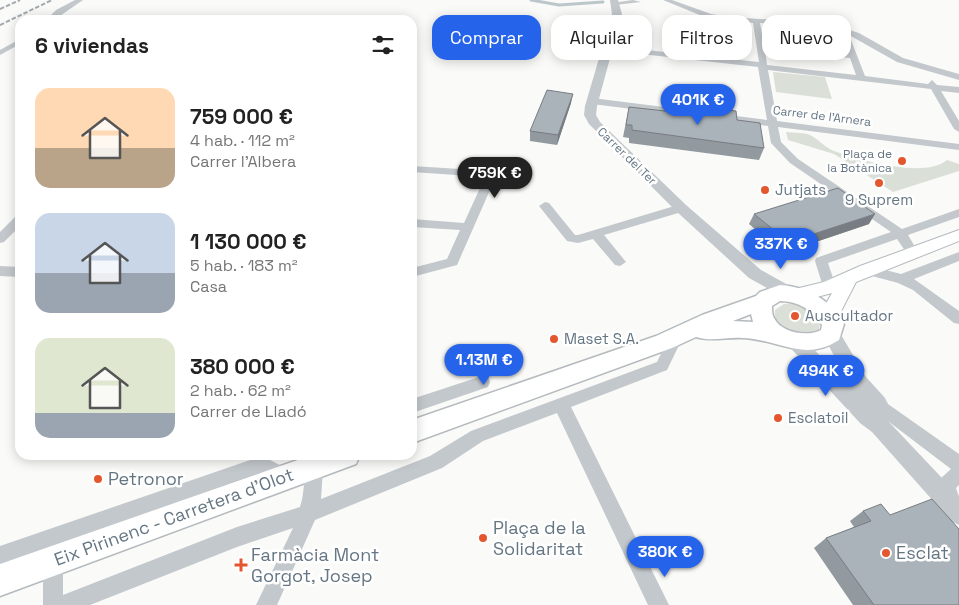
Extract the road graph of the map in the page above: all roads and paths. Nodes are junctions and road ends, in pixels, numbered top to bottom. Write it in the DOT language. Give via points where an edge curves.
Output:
graph roads {
  1 [pos="80,0"];
  2 [pos="636,0"];
  3 [pos="666,0"];
  4 [pos="615,2"];
  5 [pos="56,15"];
  6 [pos="616,15"];
  7 [pos="756,21"];
  8 [pos="762,21"];
  9 [pos="851,34"];
  10 [pos="15,44"];
  11 [pos="759,47"];
  12 [pos="851,51"];
  13 [pos="0,53"];
  14 [pos="652,53"];
  15 [pos="853,56"];
  16 [pos="604,60"];
  17 [pos="762,66"];
  18 [pos="922,68"];
  19 [pos="959,77"];
  20 [pos="862,79"];
  21 [pos="935,88"];
  22 [pos="959,90"];
  23 [pos="592,101"];
  24 [pos="771,122"];
  25 [pos="959,129"];
  26 [pos="959,147"];
  27 [pos="417,168"];
  28 [pos="545,206"];
  29 [pos="681,208"];
  30 [pos="959,213"];
  31 [pos="417,223"];
  32 [pos="15,224"];
  33 [pos="468,227"];
  34 [pos="900,233"];
  35 [pos="596,234"];
  36 [pos="959,234"];
  37 [pos="0,239"];
  38 [pos="912,252"];
  39 [pos="959,256"];
  40 [pos="620,262"];
  41 [pos="866,270"];
  42 [pos="0,271"];
  43 [pos="15,272"];
  44 [pos="417,272"];
  45 [pos="755,274"];
  46 [pos="849,278"];
  47 [pos="902,280"];
  48 [pos="829,287"];
  49 [pos="795,295"];
  50 [pos="763,301"];
  51 [pos="959,319"];
  52 [pos="830,324"];
  53 [pos="681,335"];
  54 [pos="787,338"];
  55 [pos="482,382"];
  56 [pos="463,388"];
  57 [pos="417,404"];
  58 [pos="562,406"];
  59 [pos="484,407"];
  60 [pos="879,415"];
  61 [pos="417,430"];
  62 [pos="318,461"];
  63 [pos="959,464"];
  64 [pos="959,473"];
  65 [pos="286,476"];
  66 [pos="956,509"];
  67 [pos="308,514"];
  68 [pos="0,556"];
  69 [pos="53,561"];
  70 [pos="0,580"];
  71 [pos="53,605"];
  72 [pos="64,605"];
  73 [pos="266,605"];
  74 [pos="659,605"];
  1 -- 5 [label="street"];
  2 -- 4 [label="street" via="638,2"];
  3 -- 7 [label="street" via="710,16"];
  4 -- 6 [label="street, Carrer del Ter"];
  7 -- 8 [label="street"];
  7 -- 11 [label="street"];
  9 -- 18 [label="street"];
  10 -- 13 [label="street"];
  11 -- 15 [label="street"];
  11 -- 17 [label="street"];
  12 -- 15 [label="street"];
  14 -- 17 [label="street"];
  15 -- 20 [label="street"];
  16 -- 23 [label="street, Carrer del Ter"];
  17 -- 20 [label="street"];
  17 -- 24 [label="street"];
  18 -- 19 [label="street"];
  18 -- 21 [label="street"];
  20 -- 21 [label="street"];
  21 -- 22 [label="street"];
  21 -- 25 [label="street"];
  23 -- 24 [label="street, Carrer de l'Arnera"];
  23 -- 29 [label="street, Carrer del Ter" via="590,115 599,130"];
  24 -- 26 [label="street, Carrer de l'Arnera"];
  24 -- 34 [label="street" via="776,143 782,152"];
  27 -- 33 [label="street" via="492,174"];
  28 -- 35 [label="street" via="571,238"];
  29 -- 35 [label="street"];
  29 -- 45 [label="street, Carrer del Ter"];
  30 -- 34 [label="street"];
  31 -- 33 [label="street"];
  32 -- 37 [label="street"];
  33 -- 44 [label="street" via="452,262"];
  34 -- 38 [label="street"];
  34 -- 48 [label="street" via="821,261"];
  35 -- 40 [label="street"];
  36 -- 38 [label="main road"];
  38 -- 41 [label="main road"];
  39 -- 47 [label="street"];
  41 -- 46 [label="main road"];
  41 -- 47 [label="street"];
  42 -- 43 [label="street"];
  45 -- 49 [label="street, Carrer del Ter"];
  45 -- 50 [label="street"];
  46 -- 48 [label="main road"];
  46 -- 52 [label="main road"];
  47 -- 51 [label="street" via="918,287"];
  48 -- 49 [label="main road"];
  49 -- 50 [label="main road" via="776,294"];
  49 -- 52 [label="main road" via="814,302"];
  50 -- 53 [label="main road"];
  50 -- 54 [label="main road" via="760,313 764,321"];
  52 -- 54 [label="main road" via="826,339 817,343"];
  52 -- 60 [label="street"];
  53 -- 54 [label="main road" via="736,329"];
  53 -- 58 [label="street" via="662,366"];
  53 -- 59 [label="main road"];
  54 -- 60 [label="street" via="831,377 867,417"];
  55 -- 56 [label="street"];
  56 -- 57 [label="street"];
  56 -- 59 [label="street"];
  58 -- 67 [label="street" via="477,436 436,462"];
  58 -- 74 [label="street"];
  59 -- 61 [label="main road"];
  60 -- 63 [label="street"];
  60 -- 66 [label="street"];
  62 -- 65 [label="main road, Eix Pirinenc - Carretera d'Olot"];
  62 -- 67 [label="street"];
  64 -- 66 [label="street" via="946,485"];
  65 -- 68 [label="street" via="262,464"];
  65 -- 69 [label="main road, Eix Pirinenc - Carretera d'Olot"];
  67 -- 72 [label="street" via="237,537"];
  67 -- 73 [label="street"];
  69 -- 70 [label="main road, Eix Pirinenc - Carretera d'Olot"];
  69 -- 71 [label="street"];
}
